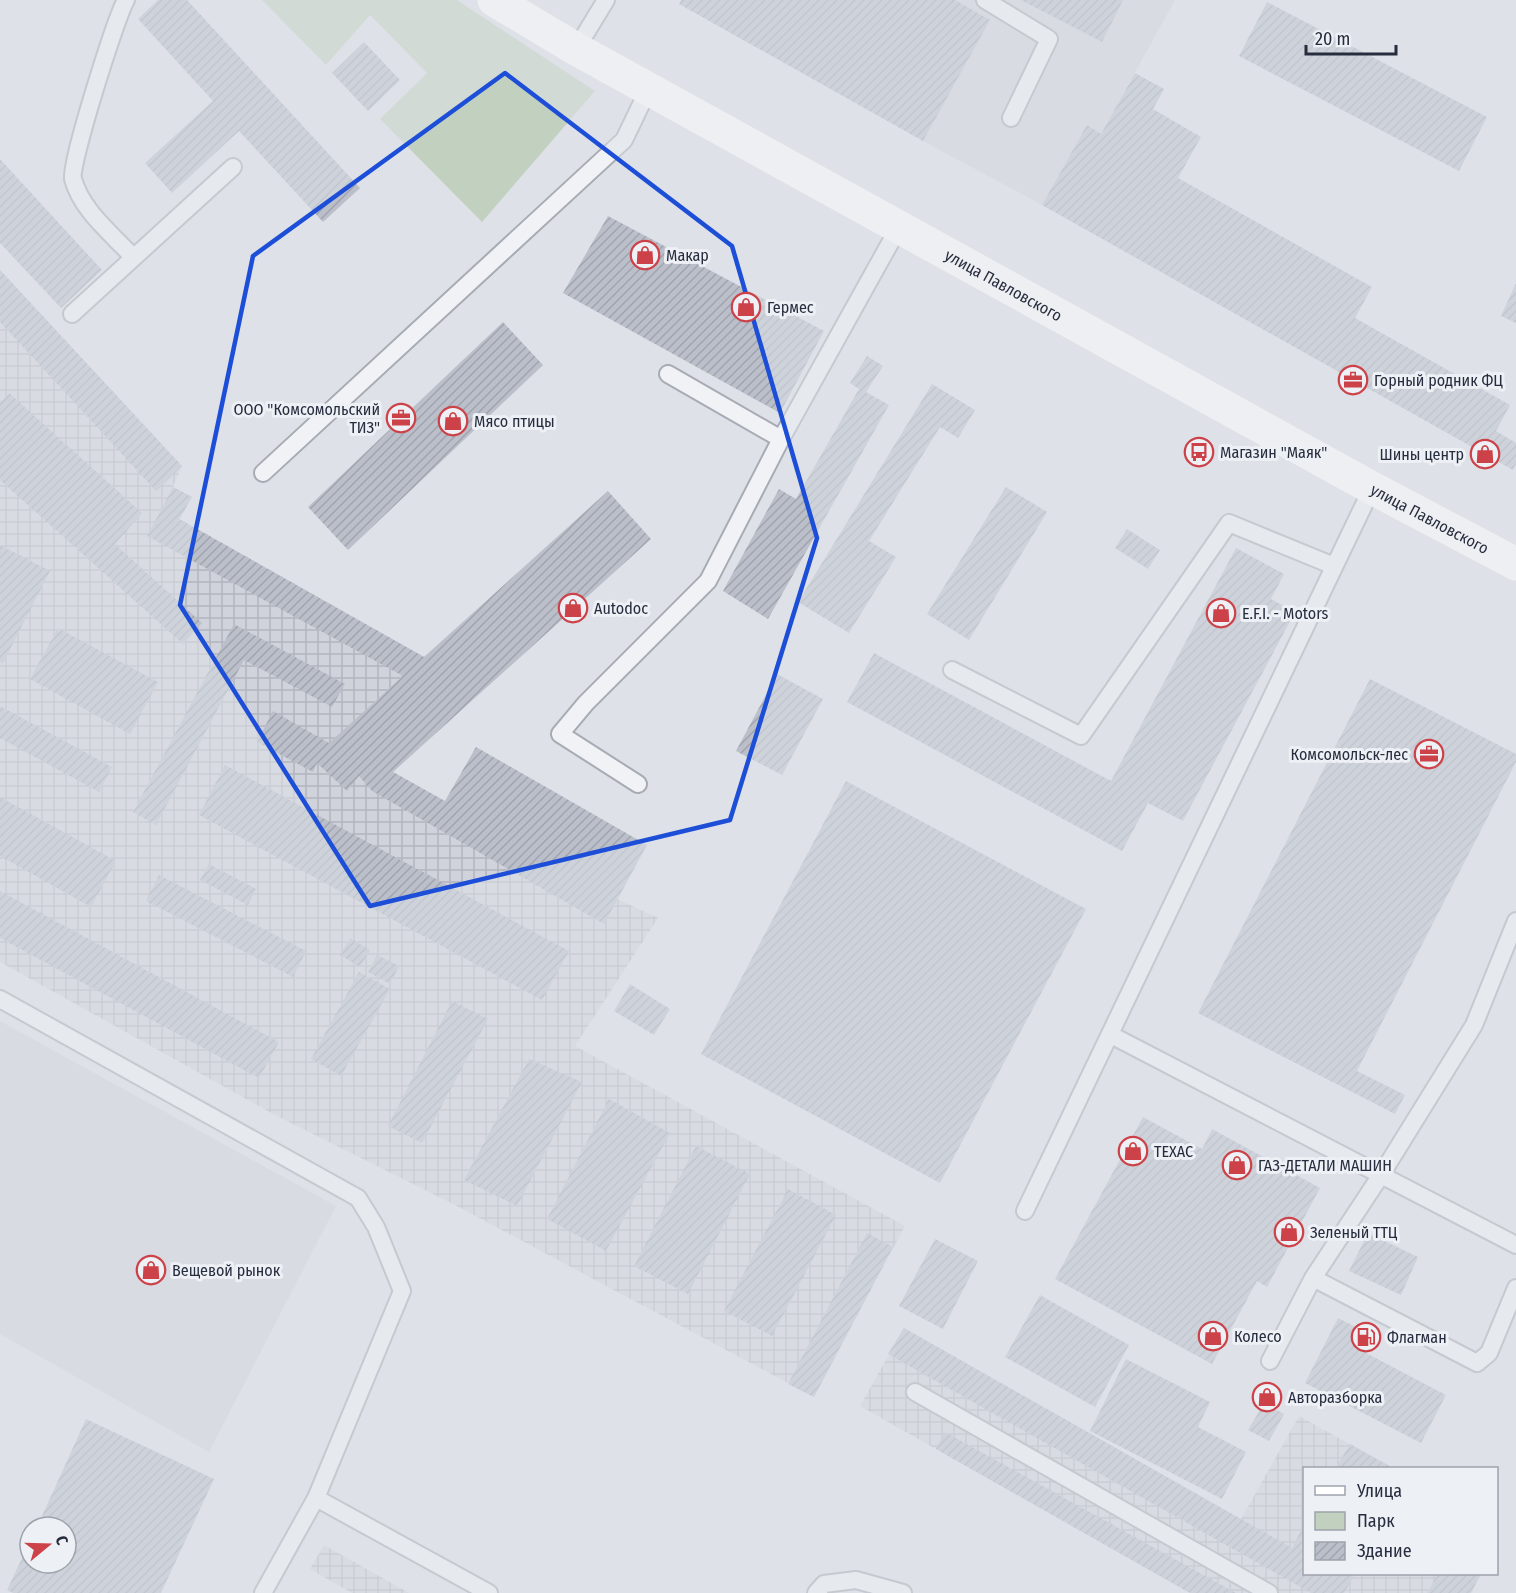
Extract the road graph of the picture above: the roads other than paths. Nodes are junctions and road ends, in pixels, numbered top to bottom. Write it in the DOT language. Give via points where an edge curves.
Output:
graph roads {
  1 [pos="126,0"];
  2 [pos="494,0"];
  3 [pos="606,0"];
  4 [pos="985,0"];
  5 [pos="576,49"];
  6 [pos="649,88"];
  7 [pos="1011,118"];
  8 [pos="233,167"];
  9 [pos="899,227"];
  10 [pos="134,257"];
  11 [pos="72,314"];
  12 [pos="668,374"];
  13 [pos="781,439"];
  14 [pos="263,473"];
  15 [pos="1372,488"];
  16 [pos="1516,564"];
  17 [pos="1334,566"];
  18 [pos="952,670"];
  19 [pos="638,784"];
  20 [pos="1516,921"];
  21 [pos="0,999"];
  22 [pos="1111,1035"];
  23 [pos="1381,1175"];
  24 [pos="1024,1211"];
  25 [pos="1516,1245"];
  26 [pos="1313,1278"];
  27 [pos="1516,1288"];
  28 [pos="1270,1361"];
  29 [pos="915,1392"];
  30 [pos="316,1498"];
  31 [pos="263,1593"];
  32 [pos="489,1593"];
  33 [pos="816,1593"];
  34 [pos="903,1593"];
  35 [pos="1269,1593"];
  1 -- 10 [label="lane" via="111,34 72,176 82,202"];
  2 -- 5 [label="street, улица Павловского"];
  3 -- 5 [label="lane"];
  4 -- 7 [label="lane" via="1049,39"];
  5 -- 6 [label="street, улица Павловского"];
  6 -- 9 [label="street, улица Павловского"];
  6 -- 14 [label="lane" via="624,140"];
  8 -- 10 [label="lane"];
  9 -- 13 [label="lane"];
  9 -- 15 [label="street, улица Павловского"];
  10 -- 11 [label="lane"];
  12 -- 13 [label="lane"];
  13 -- 19 [label="lane" via="708,581 560,734"];
  15 -- 16 [label="street, улица Павловского"];
  15 -- 17 [label="lane"];
  17 -- 18 [label="lane" via="1229,523 1081,736"];
  17 -- 22 [label="lane"];
  20 -- 23 [label="lane" via="1474,1025"];
  21 -- 30 [label="lane" via="358,1198 376,1227 402,1291"];
  22 -- 23 [label="lane"];
  22 -- 24 [label="lane"];
  23 -- 25 [label="lane"];
  23 -- 26 [label="lane"];
  26 -- 27 [label="lane" via="1477,1363 1489,1353"];
  26 -- 28 [label="lane"];
  29 -- 35 [label="lane"];
  30 -- 31 [label="lane"];
  30 -- 32 [label="lane"];
  33 -- 34 [label="lane" via="824,1584 856,1580"];
}
